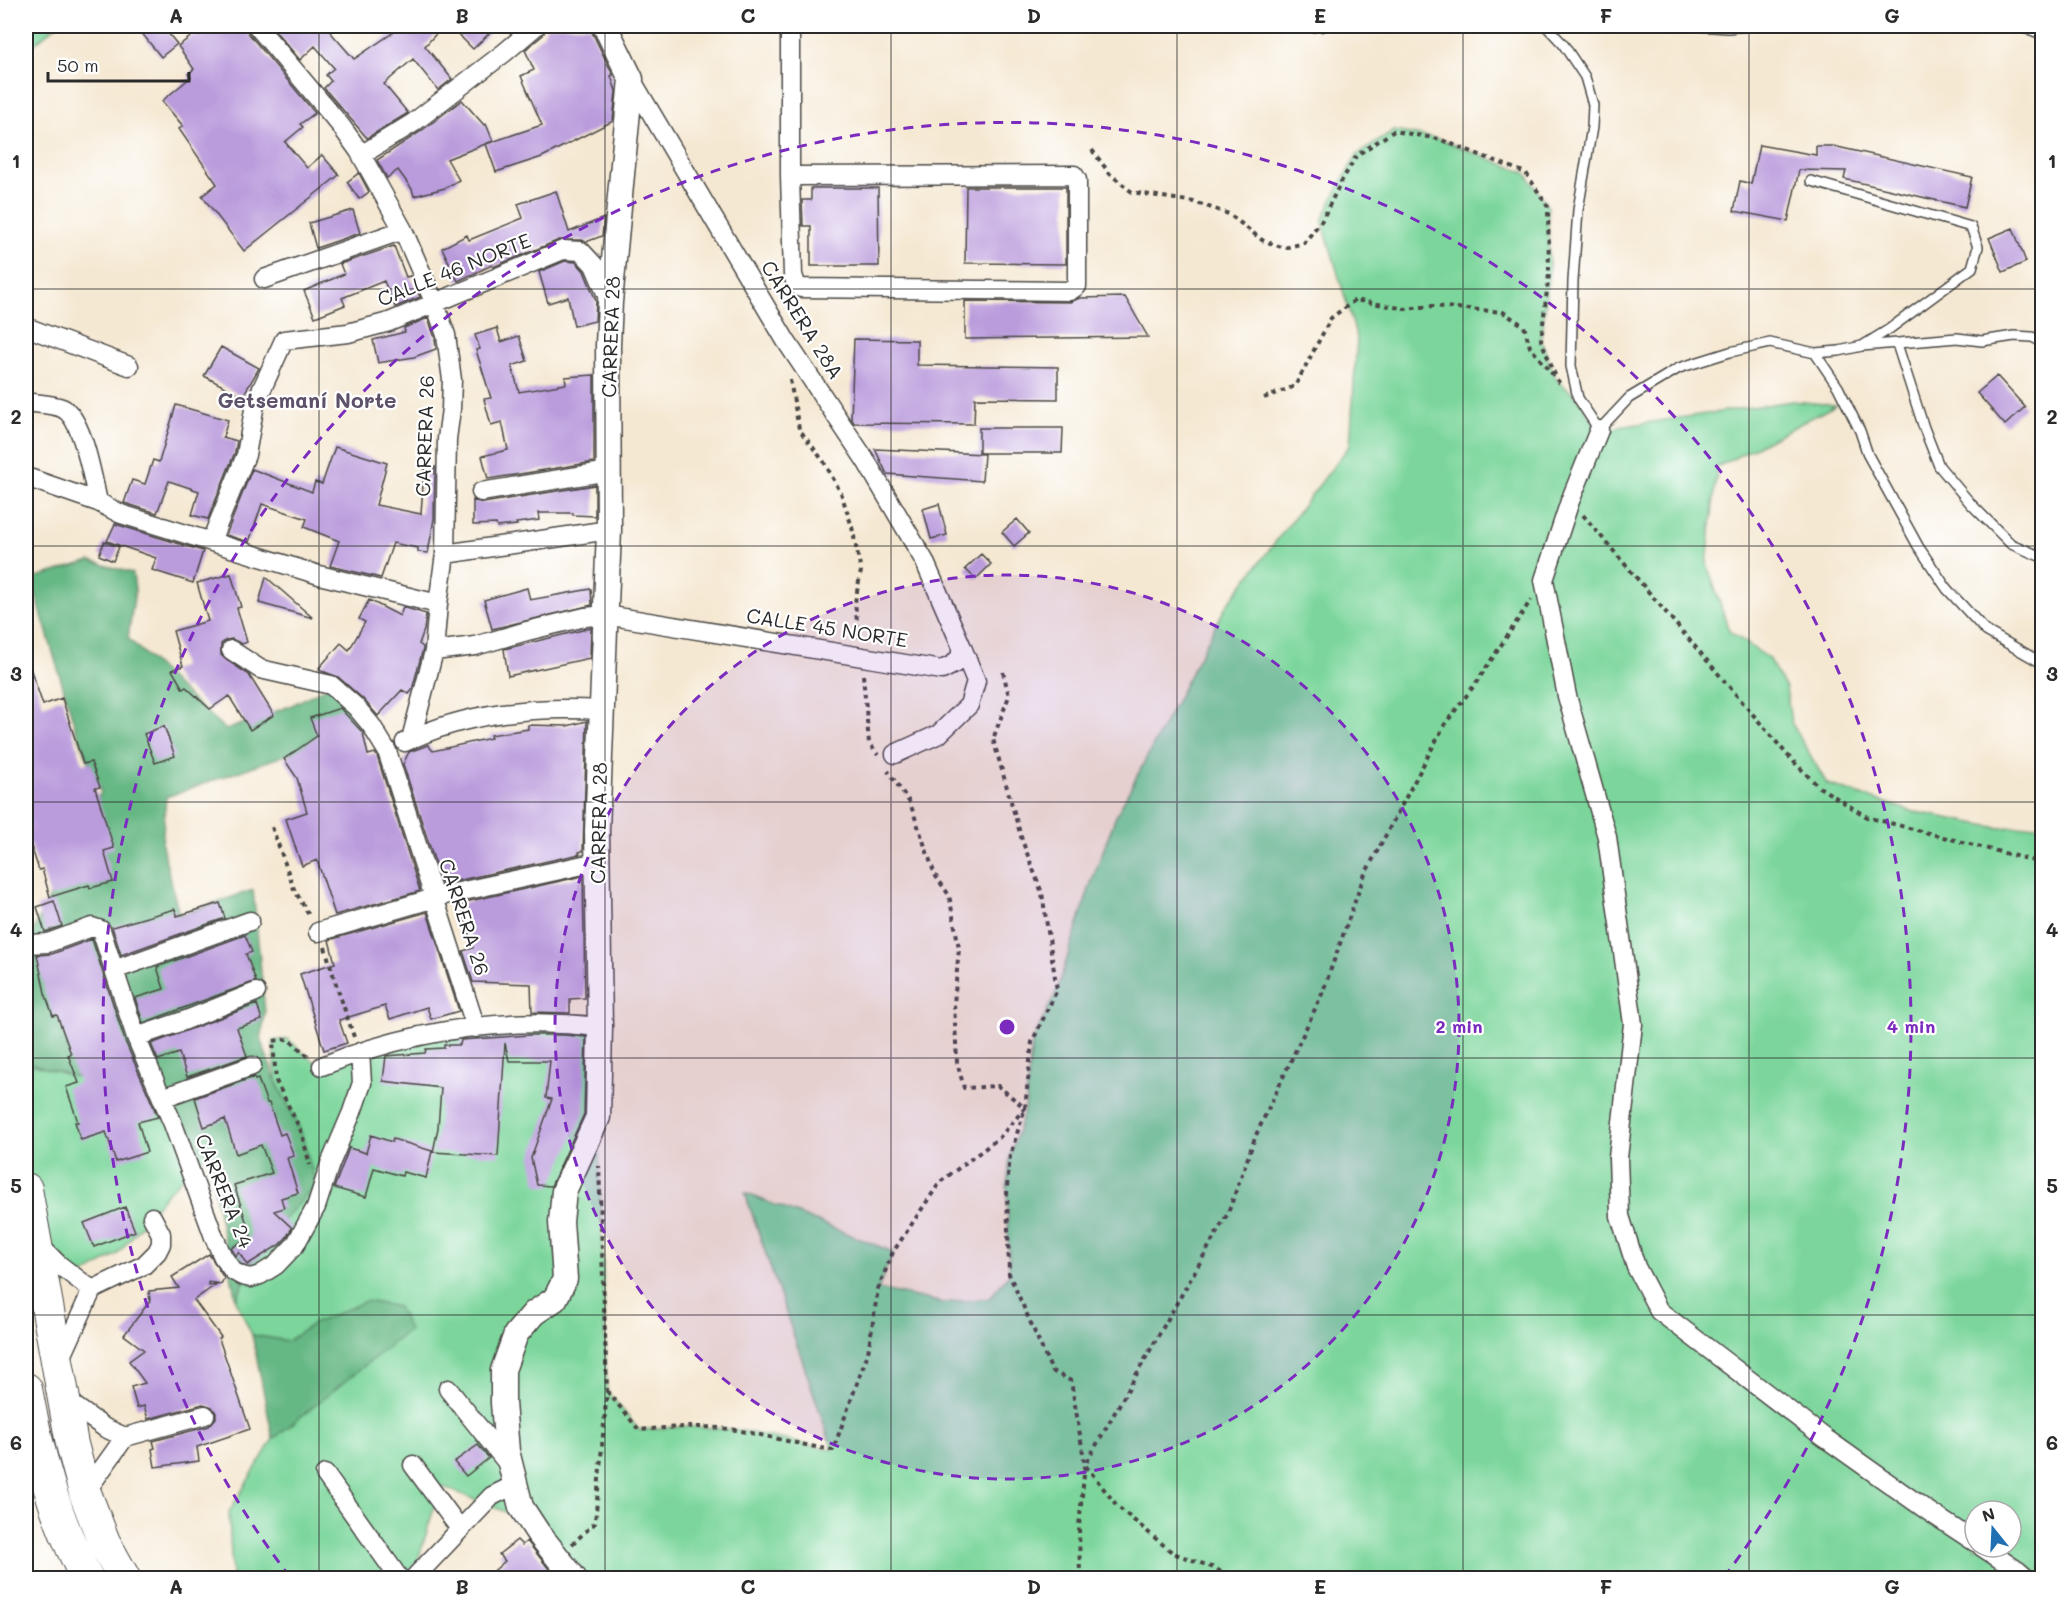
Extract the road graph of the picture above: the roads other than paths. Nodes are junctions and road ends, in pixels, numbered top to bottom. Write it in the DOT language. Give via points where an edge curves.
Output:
graph roads {
  1 [pos="257,26"];
  2 [pos="536,26"];
  3 [pos="605,26"];
  4 [pos="790,26"];
  5 [pos="1546,26"];
  6 [pos="1698,26"];
  7 [pos="1749,26"];
  8 [pos="2020,26"];
  9 [pos="2043,34"];
  10 [pos="631,79"];
  11 [pos="366,150"];
  12 [pos="790,176"];
  13 [pos="1811,181"];
  14 [pos="402,230"];
  15 [pos="264,279"];
  16 [pos="610,302"];
  17 [pos="435,304"];
  18 [pos="26,327"];
  19 [pos="2043,342"];
  20 [pos="1897,344"];
  21 [pos="1862,346"];
  22 [pos="1815,353"];
  23 [pos="129,366"];
  24 [pos="26,402"];
  25 [pos="1599,430"];
  26 [pos="609,471"];
  27 [pos="26,477"];
  28 [pos="481,492"];
  29 [pos="98,502"];
  30 [pos="609,530"];
  31 [pos="211,541"];
  32 [pos="445,554"];
  33 [pos="2043,557"];
  34 [pos="438,604"];
  35 [pos="606,615"];
  36 [pos="961,645"];
  37 [pos="231,650"];
  38 [pos="434,651"];
  39 [pos="2043,663"];
  40 [pos="602,710"];
  41 [pos="411,739"];
  42 [pos="387,751"];
  43 [pos="895,754"];
  44 [pos="597,862"];
  45 [pos="434,899"];
  46 [pos="250,921"];
  47 [pos="318,932"];
  48 [pos="26,944"];
  49 [pos="114,970"];
  50 [pos="256,992"];
  51 [pos="600,1027"];
  52 [pos="476,1028"];
  53 [pos="136,1037"];
  54 [pos="360,1052"];
  55 [pos="252,1066"];
  56 [pos="322,1066"];
  57 [pos="162,1098"];
  58 [pos="26,1188"];
  59 [pos="152,1217"];
  60 [pos="35,1240"];
  61 [pos="92,1290"];
  62 [pos="57,1367"];
  63 [pos="26,1389"];
  64 [pos="448,1389"];
  65 [pos="63,1398"];
  66 [pos="205,1415"];
  67 [pos="125,1437"];
  68 [pos="413,1465"];
  69 [pos="326,1474"];
  70 [pos="513,1476"];
  71 [pos="85,1493"];
  72 [pos="460,1529"];
  73 [pos="1963,1534"];
  74 [pos="2000,1559"];
  75 [pos="569,1571"];
  76 [pos="87,1578"];
  77 [pos="124,1578"];
  78 [pos="399,1578"];
  79 [pos="414,1578"];
  80 [pos="2026,1578"];
  1 -- 11 [label="street, CARRERA 26"];
  2 -- 11 [label="street" via="413,123"];
  3 -- 10 [label="street"];
  4 -- 12 [label="street"];
  5 -- 25 [label="lane" via="1585,77 1593,105 1578,210 1571,366 1578,399"];
  6 -- 7 [label="lane"];
  8 -- 9 [label="lane"];
  10 -- 16 [label="street, CARRERA 28"];
  10 -- 36 [label="street, CARRERA 28A" via="786,341 866,461 924,560"];
  11 -- 14 [label="street, CARRERA 26"];
  12 -- 12 [label="street" via="793,275 801,288 1070,291 1077,286 1077,180 1071,173"];
  13 -- 21 [label="lane" via="1971,227 1978,247 1972,268"];
  14 -- 15 [label="street"];
  14 -- 17 [label="street, CARRERA 26"];
  16 -- 17 [label="street, CALLE 46 NORTE" via="594,265 581,251 563,250"];
  16 -- 26 [label="street, CARRERA 28"];
  17 -- 31 [label="street, CALLE 46 NORTE" via="348,333 284,340 255,404 246,455"];
  17 -- 32 [label="street, CARRERA 26" via="446,335 452,380"];
  18 -- 23 [label="street"];
  19 -- 20 [label="lane" via="2014,336"];
  20 -- 21 [label="lane"];
  20 -- 33 [label="lane" via="1939,466 2011,544"];
  21 -- 22 [label="lane"];
  22 -- 25 [label="lane" via="1770,343 1679,368 1629,398"];
  22 -- 39 [label="lane" via="1838,387 1868,455 1918,546 1947,589 1986,631"];
  24 -- 29 [label="street" via="63,408 75,419"];
  25 -- 73 [label="street" via="1544,580 1567,696 1607,837 1631,1012 1618,1158 1620,1216 1636,1267 1659,1311 1825,1438"];
  26 -- 28 [label="street"];
  26 -- 30 [label="street, CARRERA 28"];
  27 -- 29 [label="street"];
  29 -- 31 [label="street" via="121,514"];
  30 -- 32 [label="street"];
  30 -- 35 [label="street, CARRERA 28"];
  31 -- 34 [label="street" via="319,575"];
  32 -- 34 [label="street, CARRERA 26"];
  34 -- 38 [label="street, CARRERA 26"];
  35 -- 36 [label="street, CALLE 45 NORTE" via="942,670 961,656"];
  35 -- 38 [label="street" via="475,646"];
  35 -- 40 [label="street, CARRERA 28"];
  36 -- 43 [label="street" via="976,681 969,705 939,734"];
  37 -- 42 [label="street, CARRERA 26" via="260,669 332,686 356,707"];
  38 -- 41 [label="street, CARRERA 26"];
  40 -- 41 [label="street" via="537,708 504,712"];
  40 -- 44 [label="street, CARRERA 28"];
  41 -- 42 [label="street"];
  42 -- 45 [label="street, CARRERA 26"];
  44 -- 45 [label="street"];
  44 -- 51 [label="street, CARRERA 28"];
  45 -- 47 [label="street"];
  45 -- 52 [label="street, CARRERA 26"];
  46 -- 49 [label="street"];
  48 -- 49 [label="street, CARRERA 24" via="48,943 92,927 101,930"];
  49 -- 53 [label="street, CARRERA 24"];
  50 -- 53 [label="street"];
  51 -- 52 [label="street" via="533,1023"];
  51 -- 70 [label="street, CARRERA 28" via="598,1117 564,1191 561,1222 565,1279 555,1299 534,1313 516,1334 503,1370 507,1451"];
  52 -- 54 [label="street" via="414,1037"];
  53 -- 57 [label="street, CARRERA 24"];
  54 -- 56 [label="street"];
  54 -- 57 [label="street, CARRERA 24" via="362,1083 316,1207 295,1245 276,1264 251,1278 233,1271 223,1257"];
  55 -- 57 [label="street"];
  58 -- 60 [label="highway"];
  59 -- 61 [label="street" via="160,1234 157,1252 144,1265"];
  60 -- 61 [label="street"];
  60 -- 62 [label="highway"];
  61 -- 62 [label="street"];
  62 -- 65 [label="highway"];
  63 -- 76 [label="highway" via="52,1497"];
  64 -- 70 [label="street"];
  65 -- 67 [label="street" via="105,1428"];
  65 -- 71 [label="highway"];
  66 -- 67 [label="street"];
  67 -- 71 [label="street"];
  68 -- 72 [label="street"];
  69 -- 78 [label="street"];
  70 -- 72 [label="street"];
  70 -- 75 [label="street, CARRERA 28" via="521,1507"];
  71 -- 77 [label="highway" via="104,1542"];
  72 -- 79 [label="street"];
  74 -- 80 [label="street"];
}
